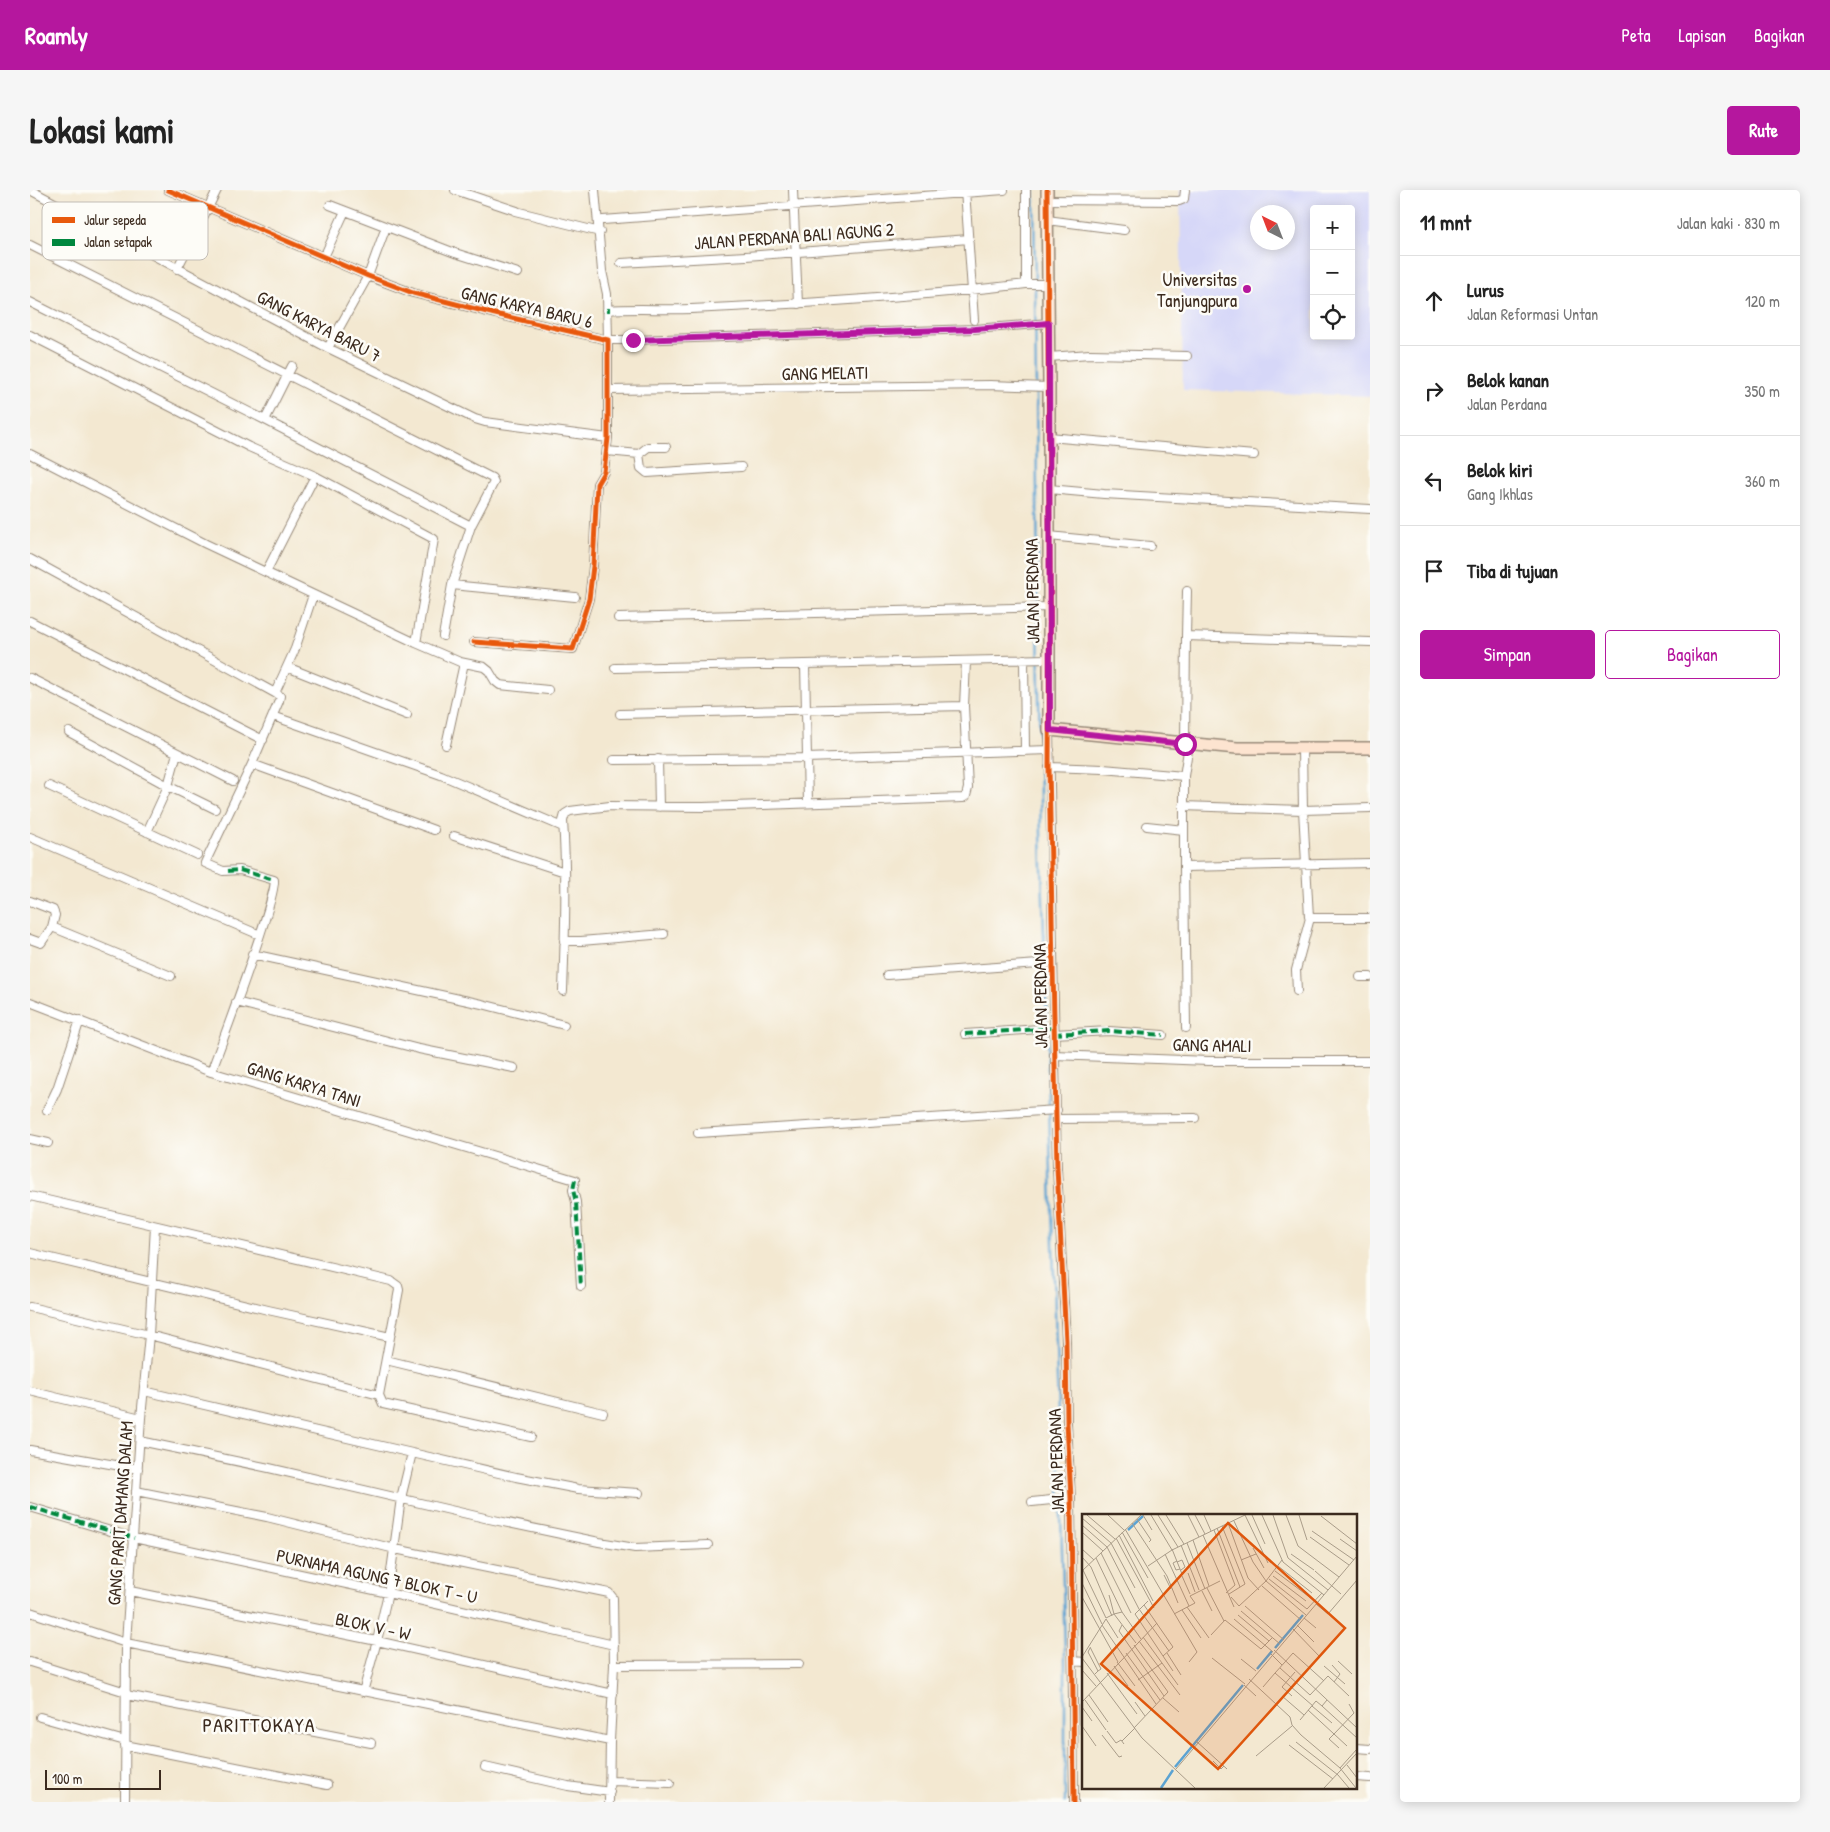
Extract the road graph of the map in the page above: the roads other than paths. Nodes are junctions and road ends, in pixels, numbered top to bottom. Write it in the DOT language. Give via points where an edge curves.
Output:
graph roads {
  1 [pos="168,190"];
  2 [pos="217,190"];
  3 [pos="455,190"];
  4 [pos="595,190"];
  5 [pos="793,190"];
  6 [pos="1004,190"];
  7 [pos="1026,190"];
  8 [pos="1185,190"];
  9 [pos="32,192"];
  10 [pos="965,192"];
  11 [pos="1046,195"];
  12 [pos="51,202"];
  13 [pos="197,202"];
  14 [pos="330,205"];
  15 [pos="794,206"];
  16 [pos="209,207"];
  17 [pos="345,211"];
  18 [pos="603,220"];
  19 [pos="1047,220"];
  20 [pos="386,226"];
  21 [pos="1124,230"];
  22 [pos="600,232"];
  23 [pos="969,239"];
  24 [pos="30,245"];
  25 [pos="42,251"];
  26 [pos="796,251"];
  27 [pos="324,257"];
  28 [pos="60,260"];
  29 [pos="160,260"];
  30 [pos="182,260"];
  31 [pos="621,263"];
  32 [pos="177,269"];
  33 [pos="518,273"];
  34 [pos="368,276"];
  35 [pos="1027,284"];
  36 [pos="1045,284"];
  37 [pos="972,290"];
  38 [pos="30,302"];
  39 [pos="798,304"];
  40 [pos="609,310"];
  41 [pos="974,320"];
  42 [pos="1045,323"];
  43 [pos="30,335"];
  44 [pos="608,340"];
  45 [pos="328,348"];
  46 [pos="1187,356"];
  47 [pos="1049,357"];
  48 [pos="292,366"];
  49 [pos="288,374"];
  50 [pos="1046,387"];
  51 [pos="608,390"];
  52 [pos="265,420"];
  53 [pos="1049,437"];
  54 [pos="608,438"];
  55 [pos="666,447"];
  56 [pos="606,451"];
  57 [pos="30,454"];
  58 [pos="638,454"];
  59 [pos="1254,455"];
  60 [pos="741,467"];
  61 [pos="315,476"];
  62 [pos="1049,489"];
  63 [pos="1370,509"];
  64 [pos="471,526"];
  65 [pos="1049,536"];
  66 [pos="1150,546"];
  67 [pos="30,559"];
  68 [pos="266,572"];
  69 [pos="452,585"];
  70 [pos="1187,591"];
  71 [pos="313,595"];
  72 [pos="575,597"];
  73 [pos="1048,607"];
  74 [pos="618,618"];
  75 [pos="30,622"];
  76 [pos="443,636"];
  77 [pos="1186,636"];
  78 [pos="474,642"];
  79 [pos="1370,642"];
  80 [pos="416,643"];
  81 [pos="1025,658"];
  82 [pos="1047,658"];
  83 [pos="966,662"];
  84 [pos="464,663"];
  85 [pos="805,665"];
  86 [pos="287,667"];
  87 [pos="615,668"];
  88 [pos="30,678"];
  89 [pos="548,690"];
  90 [pos="275,693"];
  91 [pos="964,706"];
  92 [pos="806,710"];
  93 [pos="620,714"];
  94 [pos="408,715"];
  95 [pos="273,716"];
  96 [pos="1050,730"];
  97 [pos="68,732"];
  98 [pos="262,740"];
  99 [pos="1187,744"];
  100 [pos="446,745"];
  101 [pos="1302,748"];
  102 [pos="1370,748"];
  103 [pos="1046,750"];
  104 [pos="1025,751"];
  105 [pos="966,752"];
  106 [pos="177,753"];
  107 [pos="806,758"];
  108 [pos="614,760"];
  109 [pos="658,760"];
  110 [pos="252,764"];
  111 [pos="1049,767"];
  112 [pos="1184,776"];
  113 [pos="233,781"];
  114 [pos="49,786"];
  115 [pos="168,786"];
  116 [pos="808,803"];
  117 [pos="1184,806"];
  118 [pos="659,807"];
  119 [pos="1370,808"];
  120 [pos="215,809"];
  121 [pos="1303,810"];
  122 [pos="1147,826"];
  123 [pos="563,827"];
  124 [pos="434,830"];
  125 [pos="1184,830"];
  126 [pos="147,832"];
  127 [pos="454,836"];
  128 [pos="30,837"];
  129 [pos="197,855"];
  130 [pos="1370,863"];
  131 [pos="1307,864"];
  132 [pos="1184,867"];
  133 [pos="565,872"];
  134 [pos="30,901"];
  135 [pos="1310,918"];
  136 [pos="1370,918"];
  137 [pos="52,927"];
  138 [pos="664,934"];
  139 [pos="260,935"];
  140 [pos="30,939"];
  141 [pos="564,941"];
  142 [pos="252,954"];
  143 [pos="1051,963"];
  144 [pos="887,975"];
  145 [pos="172,976"];
  146 [pos="1360,977"];
  147 [pos="1370,977"];
  148 [pos="563,991"];
  149 [pos="1297,991"];
  150 [pos="30,1002"];
  151 [pos="236,1002"];
  152 [pos="80,1020"];
  153 [pos="564,1025"];
  154 [pos="1186,1028"];
  155 [pos="1054,1031"];
  156 [pos="965,1034"];
  157 [pos="1164,1035"];
  158 [pos="1054,1056"];
  159 [pos="1370,1061"];
  160 [pos="514,1068"];
  161 [pos="212,1072"];
  162 [pos="47,1110"];
  163 [pos="1055,1110"];
  164 [pos="1195,1118"];
  165 [pos="1056,1119"];
  166 [pos="698,1133"];
  167 [pos="30,1139"];
  168 [pos="48,1143"];
  169 [pos="30,1196"];
  170 [pos="155,1226"];
  171 [pos="30,1253"];
  172 [pos="151,1282"];
  173 [pos="581,1286"];
  174 [pos="30,1307"];
  175 [pos="149,1336"];
  176 [pos="390,1337"];
  177 [pos="386,1360"];
  178 [pos="144,1390"];
  179 [pos="30,1391"];
  180 [pos="379,1395"];
  181 [pos="603,1413"];
  182 [pos="141,1418"];
  183 [pos="531,1437"];
  184 [pos="140,1441"];
  185 [pos="30,1450"];
  186 [pos="412,1454"];
  187 [pos="138,1469"];
  188 [pos="136,1491"];
  189 [pos="639,1493"];
  190 [pos="401,1498"];
  191 [pos="1064,1499"];
  192 [pos="1032,1502"];
  193 [pos="30,1507"];
  194 [pos="134,1538"];
  195 [pos="708,1546"];
  196 [pos="395,1549"];
  197 [pos="130,1592"];
  198 [pos="388,1592"];
  199 [pos="30,1612"];
  200 [pos="378,1641"];
  201 [pos="126,1643"];
  202 [pos="614,1645"];
  203 [pos="1074,1661"];
  204 [pos="30,1662"];
  205 [pos="1082,1662"];
  206 [pos="799,1664"];
  207 [pos="614,1665"];
  208 [pos="363,1692"];
  209 [pos="611,1693"];
  210 [pos="126,1694"];
  211 [pos="40,1717"];
  212 [pos="610,1741"];
  213 [pos="126,1743"];
  214 [pos="371,1743"];
  215 [pos="1074,1746"];
  216 [pos="1082,1746"];
  217 [pos="485,1767"];
  218 [pos="611,1781"];
  219 [pos="670,1783"];
  220 [pos="327,1785"];
  221 [pos="610,1792"];
  222 [pos="125,1802"];
  223 [pos="610,1802"];
  224 [pos="1074,1802"];
  1 -- 13 [label="street, GANG KARYA BARU 6"];
  2 -- 16 [label="street"];
  3 -- 22 [label="street" via="516,211"];
  4 -- 22 [label="street"];
  5 -- 15 [label="street"];
  6 -- 10 [label="street"];
  7 -- 35 [label="street"];
  8 -- 11 [label="street" via="1184,199 1179,201"];
  9 -- 12 [label="street, GANG KARYA BARU 7"];
  10 -- 15 [label="street"];
  10 -- 23 [label="street"];
  11 -- 19 [label="street, JALAN PERDANA"];
  14 -- 17 [label="street"];
  15 -- 18 [label="street"];
  15 -- 26 [label="street"];
  16 -- 27 [label="street, GANG KARYA BARU 6"];
  17 -- 20 [label="street"];
  17 -- 27 [label="street"];
  19 -- 21 [label="street"];
  19 -- 36 [label="street, JALAN PERDANA"];
  20 -- 33 [label="street"];
  20 -- 34 [label="street"];
  22 -- 40 [label="street"];
  23 -- 26 [label="street, JALAN PERDANA BALI AGUNG 2"];
  23 -- 37 [label="street"];
  24 -- 25 [label="street"];
  26 -- 31 [label="street, JALAN PERDANA BALI AGUNG 2"];
  26 -- 39 [label="street"];
  27 -- 34 [label="street, GANG KARYA BARU 6"];
  28 -- 49 [label="street"];
  29 -- 32 [label="street, GANG KARYA BARU 7"];
  30 -- 32 [label="street"];
  32 -- 45 [label="street, GANG KARYA BARU 7"];
  34 -- 44 [label="street, GANG KARYA BARU 6" via="433,299"];
  34 -- 45 [label="street"];
  35 -- 36 [label="street"];
  35 -- 37 [label="street"];
  36 -- 42 [label="street, JALAN PERDANA"];
  37 -- 39 [label="street"];
  37 -- 41 [label="street"];
  38 -- 52 [label="street"];
  39 -- 40 [label="street"];
  40 -- 44 [label="street"];
  42 -- 44 [label="street" via="936,330"];
  42 -- 47 [label="street, JALAN PERDANA"];
  43 -- 61 [label="street" via="249,447"];
  44 -- 51 [label="street, GANG KARYA BARU 6"];
  45 -- 54 [label="street, GANG KARYA BARU 7" via="480,421"];
  46 -- 47 [label="street" via="1090,354"];
  47 -- 50 [label="street, JALAN PERDANA"];
  48 -- 49 [label="street"];
  49 -- 52 [label="street"];
  49 -- 64 [label="street" via="492,478 494,482"];
  50 -- 51 [label="street, GANG MELATI"];
  50 -- 53 [label="street, JALAN PERDANA"];
  51 -- 54 [label="street, GANG KARYA BARU 6"];
  52 -- 64 [label="street"];
  53 -- 59 [label="street"];
  53 -- 62 [label="street, JALAN PERDANA"];
  54 -- 56 [label="street, GANG KARYA BARU 6"];
  55 -- 58 [label="street" via="648,447"];
  56 -- 58 [label="street"];
  56 -- 78 [label="street, GANG KARYA BARU 6" via="604,472 597,484 589,599 572,648"];
  57 -- 68 [label="street"];
  58 -- 60 [label="street" via="641,468 647,474"];
  61 -- 68 [label="street"];
  61 -- 80 [label="street" via="434,539"];
  62 -- 63 [label="street"];
  62 -- 65 [label="street, JALAN PERDANA"];
  64 -- 69 [label="street"];
  65 -- 66 [label="street"];
  65 -- 73 [label="street, JALAN PERDANA"];
  67 -- 90 [label="street"];
  68 -- 71 [label="street"];
  69 -- 72 [label="street"];
  69 -- 76 [label="street"];
  70 -- 77 [label="street"];
  71 -- 80 [label="street"];
  71 -- 86 [label="street"];
  73 -- 74 [label="street"];
  73 -- 82 [label="street, JALAN PERDANA"];
  75 -- 98 [label="street"];
  77 -- 79 [label="street"];
  77 -- 99 [label="street"];
  80 -- 84 [label="street"];
  81 -- 82 [label="street"];
  81 -- 83 [label="street"];
  81 -- 104 [label="street"];
  82 -- 96 [label="street, JALAN PERDANA"];
  83 -- 85 [label="street"];
  83 -- 91 [label="street"];
  84 -- 89 [label="street" via="484,667 500,684"];
  84 -- 100 [label="street"];
  85 -- 87 [label="street"];
  85 -- 92 [label="street"];
  86 -- 90 [label="street"];
  86 -- 94 [label="street"];
  88 -- 106 [label="street"];
  90 -- 95 [label="street" via="280,696 280,701"];
  91 -- 92 [label="street"];
  91 -- 105 [label="street"];
  92 -- 93 [label="street"];
  92 -- 107 [label="street"];
  95 -- 98 [label="street"];
  95 -- 123 [label="street" via="441,775"];
  96 -- 99 [label="street"];
  96 -- 103 [label="street, JALAN PERDANA"];
  97 -- 115 [label="street"];
  98 -- 110 [label="street"];
  99 -- 101 [label="street"];
  99 -- 112 [label="street"];
  101 -- 102 [label="street"];
  101 -- 121 [label="street"];
  103 -- 104 [label="street"];
  103 -- 111 [label="street, JALAN PERDANA"];
  104 -- 105 [label="street"];
  105 -- 107 [label="street"];
  105 -- 116 [label="street" via="968,788 962,798"];
  106 -- 113 [label="street"];
  106 -- 115 [label="street"];
  107 -- 109 [label="street"];
  107 -- 116 [label="street"];
  108 -- 109 [label="street"];
  109 -- 118 [label="street"];
  110 -- 124 [label="street"];
  110 -- 139 [label="street" via="205,863 275,881"];
  111 -- 112 [label="street" via="1103,768"];
  111 -- 143 [label="street, JALAN PERDANA"];
  112 -- 117 [label="street"];
  114 -- 126 [label="street"];
  115 -- 120 [label="street"];
  115 -- 126 [label="street"];
  116 -- 118 [label="street"];
  117 -- 121 [label="street"];
  117 -- 125 [label="street"];
  118 -- 123 [label="street" via="610,806 570,811 564,814"];
  119 -- 121 [label="street"];
  121 -- 131 [label="street"];
  122 -- 125 [label="street"];
  123 -- 133 [label="street"];
  125 -- 132 [label="street"];
  126 -- 129 [label="street"];
  127 -- 133 [label="street"];
  128 -- 139 [label="street"];
  130 -- 131 [label="street"];
  131 -- 132 [label="street"];
  131 -- 135 [label="street"];
  132 -- 154 [label="street"];
  133 -- 141 [label="street"];
  134 -- 137 [label="street" via="53,910"];
  135 -- 136 [label="street"];
  135 -- 149 [label="street" via="1296,970"];
  137 -- 140 [label="street" via="44,942"];
  137 -- 145 [label="street"];
  138 -- 141 [label="street"];
  139 -- 142 [label="street"];
  141 -- 148 [label="street"];
  142 -- 151 [label="street"];
  142 -- 153 [label="street"];
  143 -- 144 [label="street"];
  143 -- 155 [label="street, JALAN PERDANA"];
  146 -- 147 [label="street"];
  150 -- 152 [label="street, GANG KARYA TANI"];
  151 -- 160 [label="street"];
  151 -- 161 [label="street"];
  152 -- 161 [label="street, GANG KARYA TANI"];
  152 -- 162 [label="street"];
  155 -- 156 [label="street"];
  155 -- 157 [label="street"];
  155 -- 158 [label="street, JALAN PERDANA"];
  158 -- 159 [label="street, GANG AMALI"];
  158 -- 163 [label="street, JALAN PERDANA"];
  161 -- 173 [label="street, GANG KARYA TANI" via="575,1180 573,1190"];
  163 -- 165 [label="street, JALAN PERDANA"];
  163 -- 166 [label="street"];
  164 -- 165 [label="street"];
  165 -- 191 [label="street, JALAN PERDANA" via="1068,1423"];
  167 -- 168 [label="street"];
  169 -- 170 [label="street"];
  170 -- 172 [label="street, GANG PARIT DAMANG DALAM"];
  170 -- 176 [label="street" via="391,1280 399,1290"];
  171 -- 172 [label="street"];
  172 -- 175 [label="street, GANG PARIT DAMANG DALAM"];
  172 -- 176 [label="street"];
  174 -- 175 [label="street"];
  175 -- 178 [label="street, GANG PARIT DAMANG DALAM"];
  175 -- 180 [label="street"];
  176 -- 177 [label="street"];
  177 -- 180 [label="street"];
  177 -- 181 [label="street"];
  178 -- 182 [label="street, GANG PARIT DAMANG DALAM"];
  178 -- 186 [label="street"];
  179 -- 182 [label="street"];
  180 -- 183 [label="street" via="383,1404"];
  182 -- 184 [label="street, GANG PARIT DAMANG DALAM"];
  184 -- 187 [label="street, GANG PARIT DAMANG DALAM"];
  184 -- 190 [label="street"];
  185 -- 187 [label="street"];
  186 -- 189 [label="street" via="578,1489"];
  186 -- 190 [label="street"];
  187 -- 188 [label="street, GANG PARIT DAMANG DALAM"];
  188 -- 194 [label="street, GANG PARIT DAMANG DALAM"];
  188 -- 196 [label="street" via="267,1517"];
  190 -- 195 [label="street" via="635,1548"];
  190 -- 196 [label="street"];
  191 -- 192 [label="street"];
  191 -- 203 [label="street, JALAN PERDANA"];
  193 -- 194 [label="street, PURNAMA AGUNG 7 BLOK T - U"];
  194 -- 197 [label="street, GANG PARIT DAMANG DALAM"];
  194 -- 198 [label="street, PURNAMA AGUNG 7 BLOK T - U"];
  196 -- 198 [label="street"];
  196 -- 202 [label="street" via="609,1593 614,1598"];
  197 -- 200 [label="street, BLOK V - W"];
  197 -- 201 [label="street, GANG PARIT DAMANG DALAM"];
  198 -- 200 [label="street"];
  198 -- 202 [label="street, PURNAMA AGUNG 7 BLOK T - U"];
  199 -- 201 [label="street"];
  200 -- 208 [label="street"];
  200 -- 209 [label="street, BLOK V - W"];
  201 -- 208 [label="street"];
  201 -- 210 [label="street, GANG PARIT DAMANG DALAM"];
  202 -- 207 [label="street"];
  203 -- 205 [label="street"];
  203 -- 215 [label="street, JALAN PERDANA"];
  204 -- 210 [label="street"];
  206 -- 207 [label="street"];
  207 -- 209 [label="street"];
  208 -- 212 [label="street"];
  209 -- 212 [label="street"];
  210 -- 213 [label="street, GANG PARIT DAMANG DALAM"];
  210 -- 214 [label="street"];
  211 -- 213 [label="street"];
  212 -- 218 [label="street"];
  213 -- 220 [label="street"];
  213 -- 222 [label="street, GANG PARIT DAMANG DALAM"];
  215 -- 216 [label="street"];
  215 -- 224 [label="street, JALAN PERDANA"];
  217 -- 221 [label="street"];
  218 -- 219 [label="street"];
  218 -- 221 [label="street"];
  221 -- 223 [label="street"];
}
